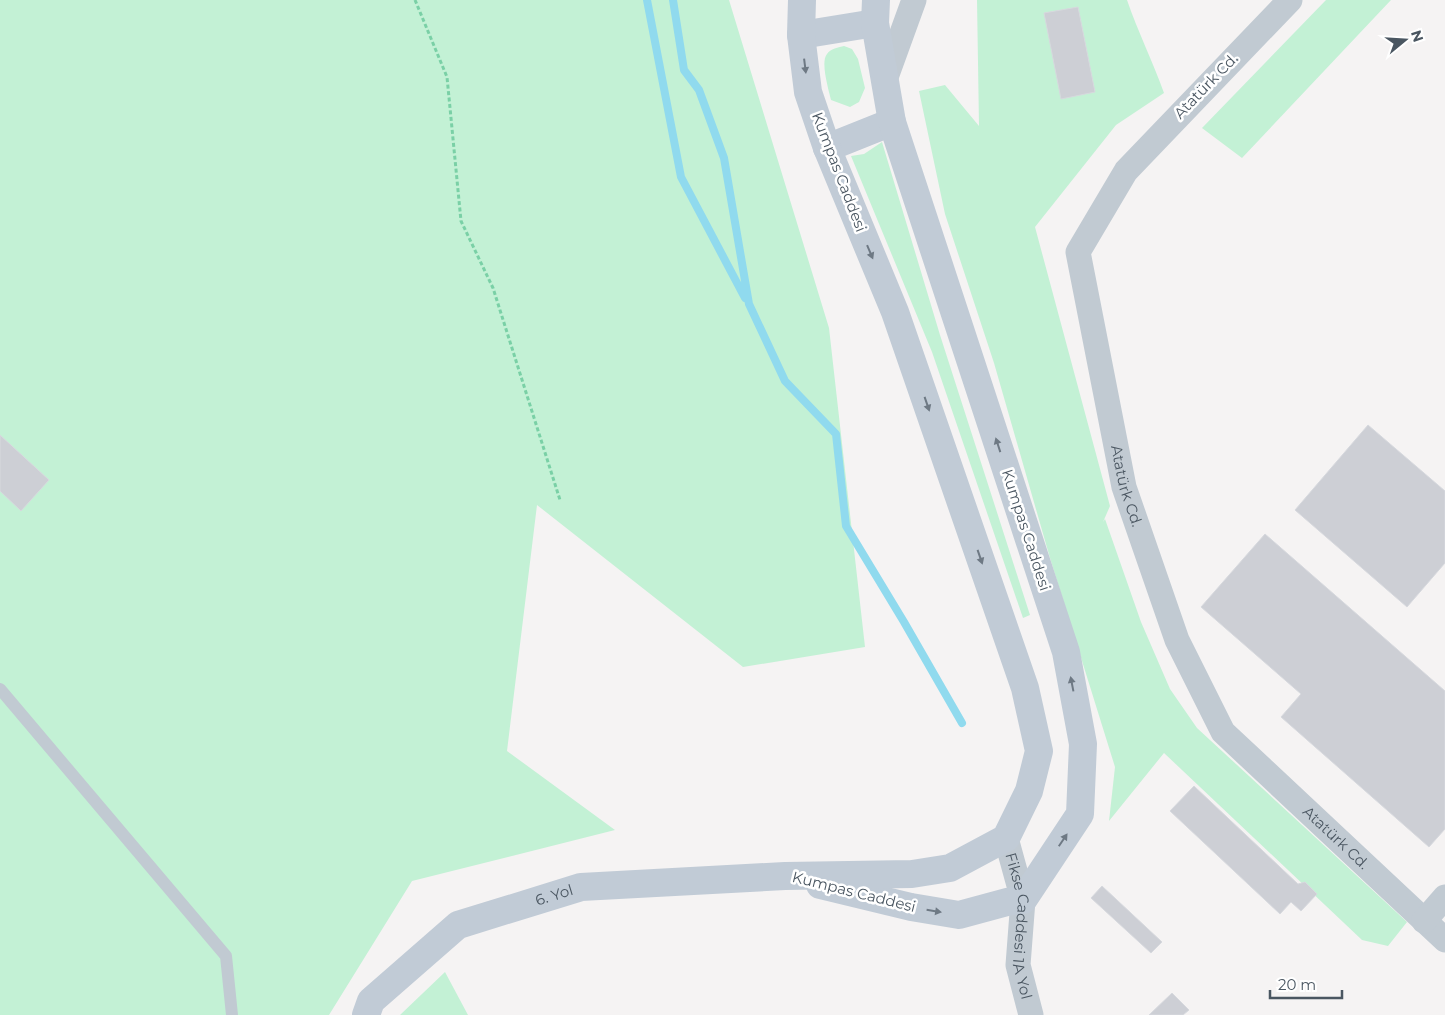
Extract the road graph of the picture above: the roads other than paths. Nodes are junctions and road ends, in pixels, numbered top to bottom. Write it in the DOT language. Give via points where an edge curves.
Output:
graph roads {
  1 [pos="802,0"];
  2 [pos="1290,0"];
  3 [pos="914,3"];
  4 [pos="876,12"];
  5 [pos="801,35"];
  6 [pos="885,80"];
  7 [pos="892,122"];
  8 [pos="827,148"];
  9 [pos="0,689"];
  10 [pos="1006,838"];
  11 [pos="785,876"];
  12 [pos="1445,897"];
  13 [pos="1023,900"];
  14 [pos="1424,921"];
  15 [pos="1445,940"];
  16 [pos="232,1015"];
  17 [pos="366,1015"];
  18 [pos="1031,1015"];
  1 -- 5 [label="main road, Kumpas Caddesi"];
  2 -- 14 [label="street, Atatürk Cd." via="1126,171 1078,252 1124,488 1177,640 1223,732"];
  3 -- 4 [label="street"];
  3 -- 6 [label="street"];
  4 -- 5 [label="main road"];
  4 -- 6 [label="main road, Kumpas Caddesi"];
  5 -- 8 [label="main road, Kumpas Caddesi, one-way" via="808,92"];
  6 -- 7 [label="main road, Kumpas Caddesi"];
  7 -- 8 [label="main road"];
  13 -- 7 [label="main road, Kumpas Caddesi, one-way" via="1080,814 1083,744 1066,652"];
  8 -- 10 [label="main road, Kumpas Caddesi, one-way" via="895,312 1025,688 1039,751 1029,791"];
  9 -- 16 [label="lane" via="226,956"];
  10 -- 11 [label="main road, Kumpas Caddesi" via="950,868 912,874"];
  10 -- 13 [label="street, Fikse Caddesi 1A Yol"];
  11 -- 13 [label="main road, Kumpas Caddesi, one-way" via="911,908 959,915"];
  11 -- 17 [label="main road, 6. Yol" via="581,887 458,925 371,1001"];
  12 -- 14 [label="street"];
  13 -- 18 [label="street, Fikse Caddesi 1A Yol" via="1018,965"];
  14 -- 15 [label="street, Atatürk Cd."];
}
